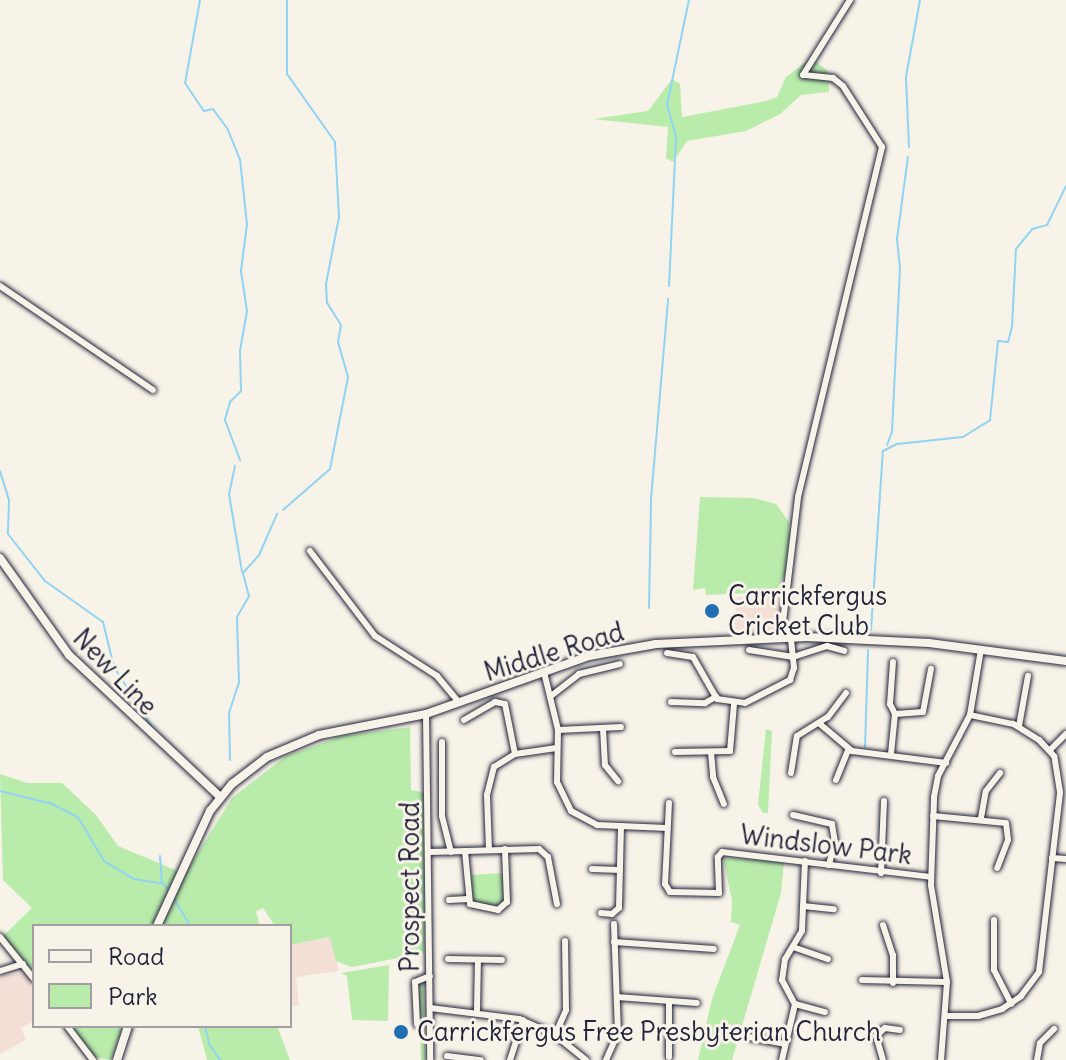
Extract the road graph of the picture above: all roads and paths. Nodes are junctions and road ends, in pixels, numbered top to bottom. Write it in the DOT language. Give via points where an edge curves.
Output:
graph roads {
  1 [pos="850,0"];
  2 [pos="0,286"];
  3 [pos="153,390"];
  4 [pos="310,551"];
  5 [pos="0,558"];
  6 [pos="786,638"];
  7 [pos="981,649"];
  8 [pos="749,650"];
  9 [pos="844,651"];
  10 [pos="667,653"];
  11 [pos="793,657"];
  12 [pos="1066,661"];
  13 [pos="893,662"];
  14 [pos="620,664"];
  15 [pos="931,669"];
  16 [pos="544,672"];
  17 [pos="1028,676"];
  18 [pos="846,693"];
  19 [pos="551,696"];
  20 [pos="716,697"];
  21 [pos="671,702"];
  22 [pos="460,703"];
  23 [pos="734,704"];
  24 [pos="426,714"];
  25 [pos="895,714"];
  26 [pos="970,715"];
  27 [pos="464,720"];
  28 [pos="820,724"];
  29 [pos="1019,726"];
  30 [pos="621,727"];
  31 [pos="603,728"];
  32 [pos="558,730"];
  33 [pos="1066,734"];
  34 [pos="442,742"];
  35 [pos="557,748"];
  36 [pos="848,750"];
  37 [pos="1050,750"];
  38 [pos="675,752"];
  39 [pos="711,752"];
  40 [pos="515,754"];
  41 [pos="891,754"];
  42 [pos="946,763"];
  43 [pos="791,773"];
  44 [pos="1000,773"];
  45 [pos="836,780"];
  46 [pos="618,781"];
  47 [pos="220,797"];
  48 [pos="884,801"];
  49 [pos="669,803"];
  50 [pos="724,804"];
  51 [pos="793,815"];
  52 [pos="933,816"];
  53 [pos="981,818"];
  54 [pos="621,826"];
  55 [pos="667,828"];
  56 [pos="505,849"];
  57 [pos="489,850"];
  58 [pos="465,851"];
  59 [pos="430,852"];
  60 [pos="451,852"];
  61 [pos="1052,858"];
  62 [pos="1066,859"];
  63 [pos="805,861"];
  64 [pos="829,865"];
  65 [pos="997,868"];
  66 [pos="592,869"];
  67 [pos="620,870"];
  68 [pos="881,873"];
  69 [pos="931,877"];
  70 [pos="468,899"];
  71 [pos="449,900"];
  72 [pos="557,904"];
  73 [pos="803,906"];
  74 [pos="834,909"];
  75 [pos="601,913"];
  76 [pos="994,920"];
  77 [pos="158,924"];
  78 [pos="614,924"];
  79 [pos="883,925"];
  80 [pos="0,937"];
  81 [pos="565,941"];
  82 [pos="614,942"];
  83 [pos="793,947"];
  84 [pos="714,949"];
  85 [pos="448,959"];
  86 [pos="828,959"];
  87 [pos="478,960"];
  88 [pos="502,960"];
  89 [pos="23,964"];
  90 [pos="0,971"];
  91 [pos="32,976"];
  92 [pos="430,976"];
  93 [pos="862,980"];
  94 [pos="947,982"];
  95 [pos="893,983"];
  96 [pos="617,997"];
  97 [pos="669,1001"];
  98 [pos="697,1003"];
  99 [pos="795,1004"];
  100 [pos="1011,1004"];
  101 [pos="430,1008"];
  102 [pos="477,1010"];
  103 [pos="825,1012"];
  104 [pos="947,1016"];
  105 [pos="523,1020"];
  106 [pos="417,1024"];
  107 [pos="68,1028"];
  108 [pos="127,1028"];
  109 [pos="1054,1029"];
  110 [pos="900,1030"];
  111 [pos="555,1035"];
  112 [pos="749,1037"];
  113 [pos="784,1044"];
  114 [pos="669,1057"];
  115 [pos="451,1058"];
  116 [pos="93,1060"];
  117 [pos="117,1060"];
  118 [pos="430,1060"];
  119 [pos="481,1060"];
  120 [pos="510,1060"];
  121 [pos="586,1060"];
  122 [pos="606,1060"];
  123 [pos="782,1060"];
  124 [pos="883,1060"];
  125 [pos="941,1060"];
  126 [pos="1037,1060"];
  1 -- 6 [label="street" via="802,74 833,78 843,86 882,147 798,497"];
  2 -- 3 [label="street"];
  4 -- 22 [label="street" via="375,636 437,676"];
  5 -- 47 [label="main road, New Line" via="69,655"];
  6 -- 7 [label="main road, Middle Road"];
  6 -- 11 [label="street"];
  6 -- 16 [label="main road, Middle Road" via="643,645"];
  7 -- 12 [label="main road, Middle Road"];
  7 -- 26 [label="street"];
  8 -- 11 [label="street"];
  9 -- 11 [label="street" via="827,646"];
  10 -- 20 [label="street" via="695,658"];
  11 -- 23 [label="street" via="794,672 784,686 756,701"];
  13 -- 25 [label="street" via="890,704"];
  14 -- 19 [label="street" via="579,674"];
  15 -- 25 [label="street" via="923,712"];
  16 -- 19 [label="street"];
  16 -- 22 [label="main road, Middle Road"];
  17 -- 29 [label="street"];
  18 -- 28 [label="street"];
  19 -- 32 [label="street"];
  20 -- 21 [label="street" via="705,703"];
  20 -- 23 [label="street"];
  22 -- 24 [label="main road, Middle Road"];
  23 -- 39 [label="street" via="731,749"];
  24 -- 47 [label="main road, Middle Road" via="301,741 247,771"];
  24 -- 59 [label="street, Prospect Road"];
  25 -- 41 [label="street"];
  26 -- 29 [label="street"];
  26 -- 42 [label="street"];
  27 -- 40 [label="street" via="492,703 505,704"];
  28 -- 36 [label="street"];
  28 -- 43 [label="street" via="794,741"];
  29 -- 37 [label="street"];
  30 -- 31 [label="street"];
  31 -- 32 [label="street"];
  31 -- 46 [label="street" via="605,765"];
  32 -- 35 [label="street"];
  33 -- 37 [label="street"];
  34 -- 60 [label="street" via="442,814"];
  35 -- 40 [label="street"];
  35 -- 54 [label="street" via="558,785 571,811 589,824"];
  36 -- 41 [label="street"];
  36 -- 45 [label="street"];
  37 -- 61 [label="street" via="1060,784"];
  38 -- 39 [label="street"];
  39 -- 50 [label="street" via="713,777"];
  40 -- 57 [label="street" via="496,764 489,778"];
  41 -- 42 [label="street"];
  42 -- 52 [label="street" via="936,784"];
  44 -- 53 [label="street" via="985,793"];
  47 -- 77 [label="main road, Middle Road"];
  48 -- 68 [label="street"];
  49 -- 55 [label="street"];
  51 -- 64 [label="street" via="832,824 835,838"];
  52 -- 53 [label="street"];
  52 -- 69 [label="street"];
  53 -- 65 [label="street" via="1010,827"];
  54 -- 55 [label="street"];
  54 -- 67 [label="street"];
  55 -- 63 [label="street, Windslow Park" via="669,892 719,893 718,855"];
  56 -- 57 [label="street"];
  56 -- 70 [label="street" via="504,907 474,908"];
  56 -- 72 [label="street" via="544,852"];
  57 -- 58 [label="street"];
  58 -- 60 [label="street"];
  58 -- 70 [label="street"];
  59 -- 60 [label="street"];
  59 -- 92 [label="street, Prospect Road"];
  61 -- 62 [label="street"];
  61 -- 100 [label="street" via="1042,965"];
  63 -- 64 [label="street, Windslow Park"];
  63 -- 73 [label="street"];
  64 -- 68 [label="street, Windslow Park"];
  66 -- 67 [label="street"];
  67 -- 75 [label="street" via="619,910"];
  68 -- 69 [label="street, Windslow Park"];
  69 -- 94 [label="street"];
  70 -- 71 [label="street"];
  73 -- 74 [label="street"];
  73 -- 83 [label="street" via="802,931"];
  76 -- 100 [label="street" via="994,970"];
  78 -- 82 [label="street"];
  79 -- 95 [label="street" via="893,955"];
  80 -- 89 [label="street"];
  81 -- 111 [label="street" via="566,1007"];
  82 -- 84 [label="street"];
  82 -- 96 [label="street"];
  83 -- 86 [label="street"];
  83 -- 99 [label="street" via="782,980"];
  85 -- 87 [label="street"];
  87 -- 88 [label="street"];
  87 -- 102 [label="street"];
  89 -- 90 [label="street"];
  89 -- 91 [label="street"];
  92 -- 101 [label="street, Prospect Road"];
  92 -- 106 [label="street" via="415,982"];
  93 -- 95 [label="street"];
  94 -- 95 [label="street"];
  94 -- 104 [label="street"];
  96 -- 97 [label="street"];
  96 -- 122 [label="street" via="617,1040"];
  97 -- 98 [label="street"];
  97 -- 114 [label="street"];
  99 -- 103 [label="street"];
  99 -- 113 [label="street"];
  100 -- 104 [label="street" via="982,1016"];
  101 -- 102 [label="street"];
  101 -- 118 [label="street, Prospect Road"];
  102 -- 105 [label="street"];
  104 -- 125 [label="street"];
  105 -- 111 [label="street"];
  105 -- 120 [label="street"];
  107 -- 116 [label="street"];
  108 -- 117 [label="main road"];
  109 -- 126 [label="street" via="1040,1043"];
  110 -- 124 [label="street" via="885,1028 876,1036"];
  111 -- 121 [label="street"];
  112 -- 113 [label="street"];
  113 -- 123 [label="street"];
  115 -- 119 [label="street"];
}
